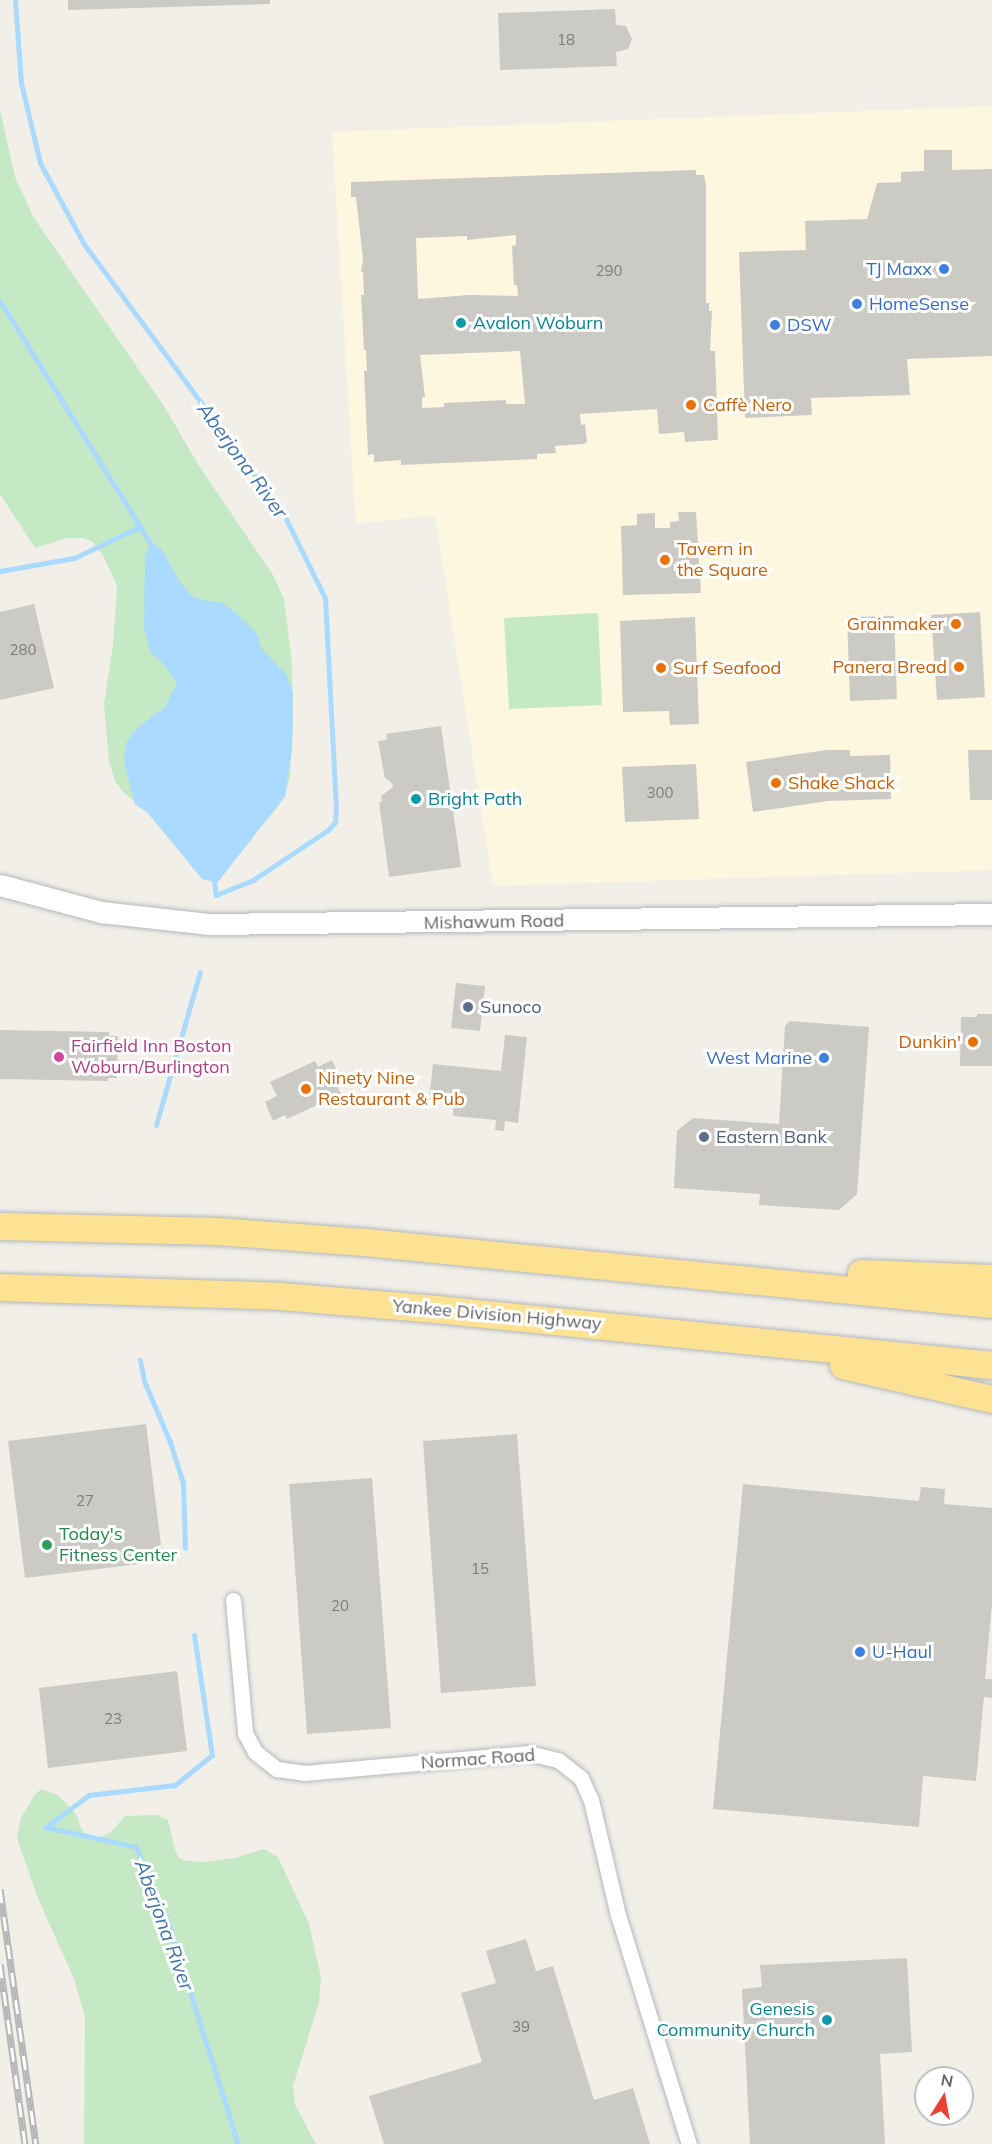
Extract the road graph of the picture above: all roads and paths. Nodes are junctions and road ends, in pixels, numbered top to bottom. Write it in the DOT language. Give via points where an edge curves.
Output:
graph roads {
  1 [pos="0,885"];
  2 [pos="992,914"];
  3 [pos="0,1226"];
  4 [pos="598,1263"];
  5 [pos="992,1278"];
  6 [pos="0,1287"];
  7 [pos="992,1304"];
  8 [pos="701,1335"];
  9 [pos="992,1365"];
  10 [pos="992,1399"];
  11 [pos="233,1600"];
  12 [pos="689,2144"];
  1 -- 2 [label="main road, Mishawum Road" via="101,912 210,924"];
  3 -- 4 [label="highway" via="216,1232"];
  4 -- 5 [label="highway"];
  4 -- 7 [label="highway"];
  6 -- 8 [label="highway, Yankee Division Highway" via="281,1296"];
  8 -- 9 [label="highway, Yankee Division Highway"];
  8 -- 10 [label="highway"];
  11 -- 12 [label="street, Normac Road" via="244,1728 255,1752 272,1766 304,1773 529,1753 558,1760 577,1774 591,1800 618,1915"];
}
